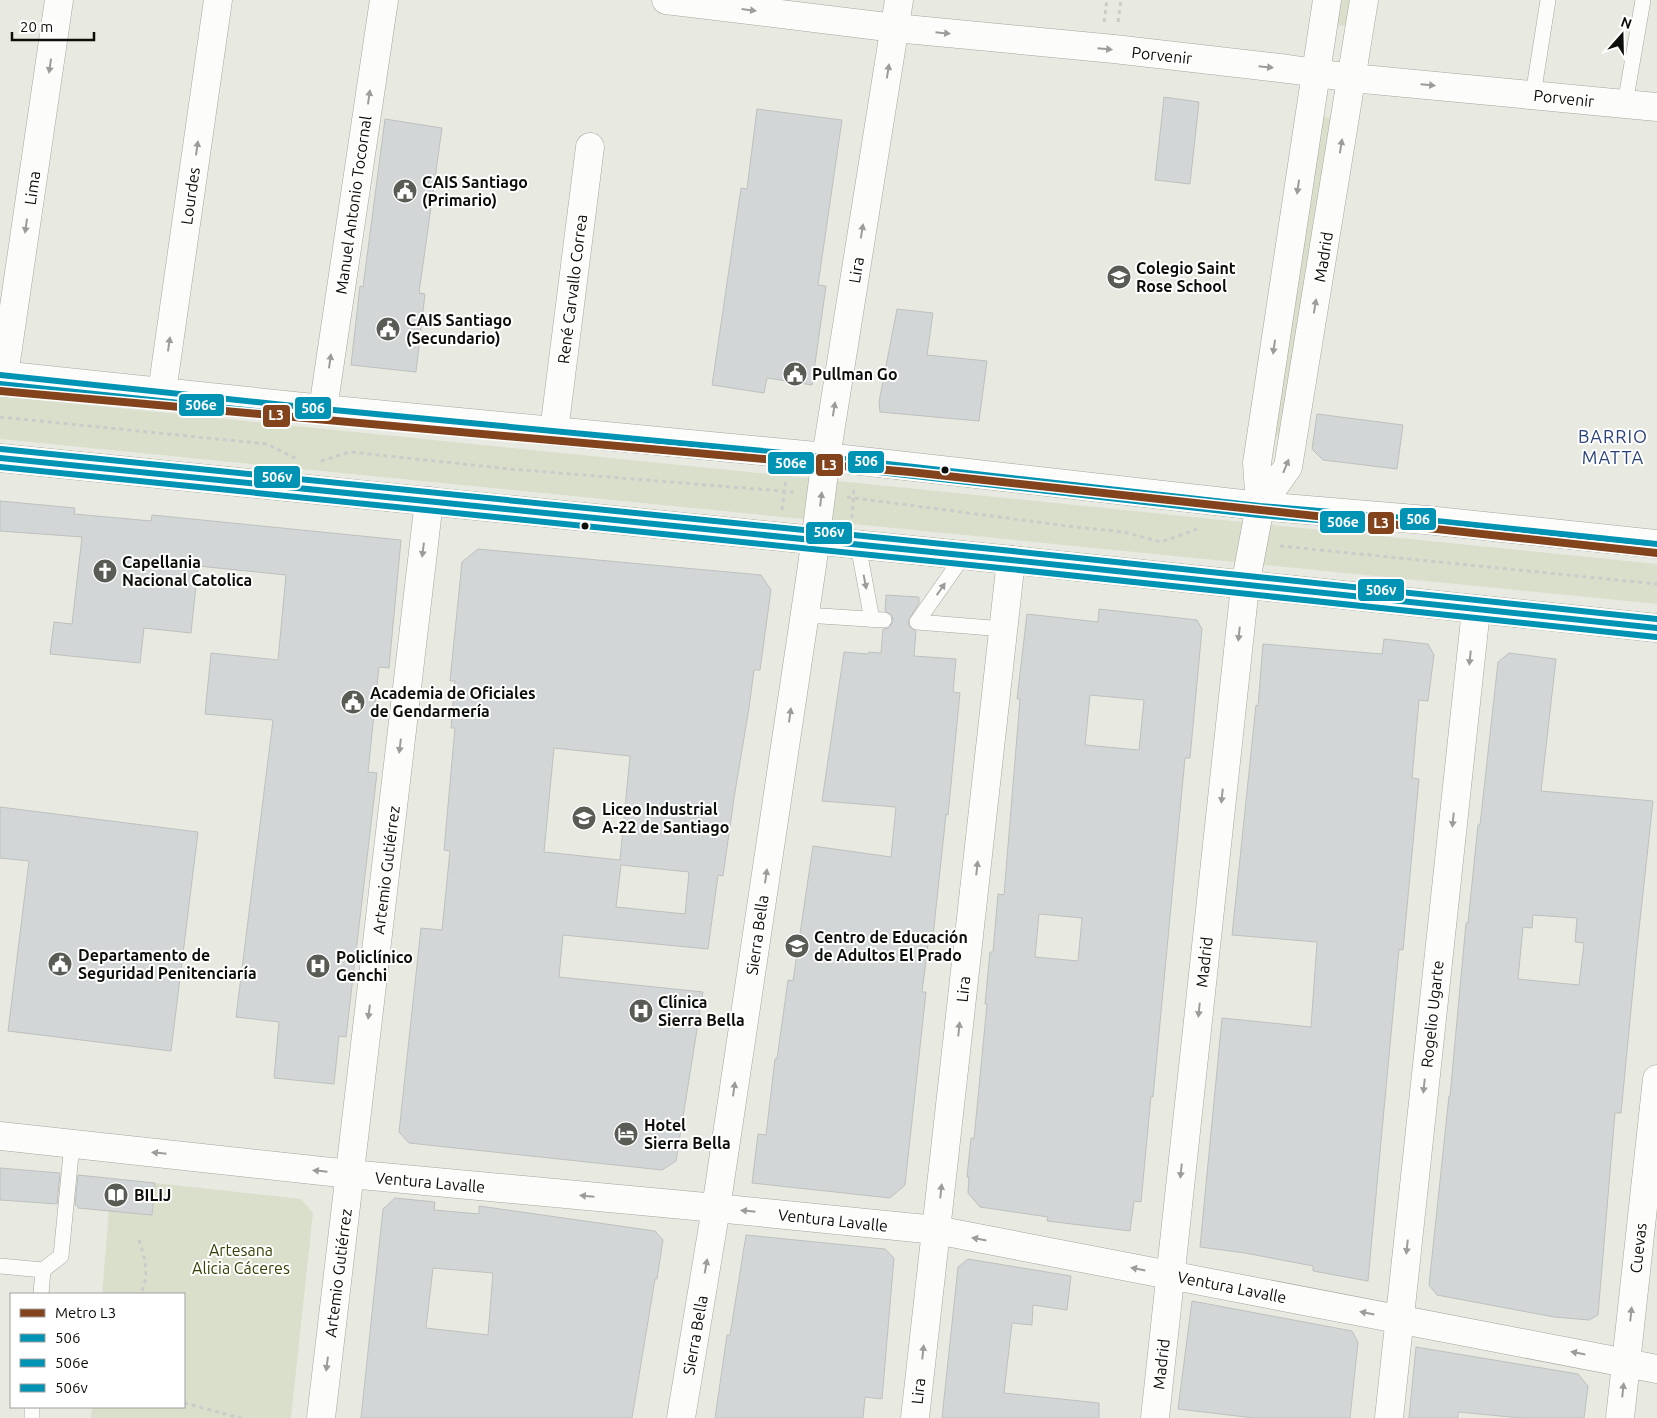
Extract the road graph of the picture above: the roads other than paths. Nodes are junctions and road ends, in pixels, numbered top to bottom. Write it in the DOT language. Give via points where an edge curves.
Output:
graph roads {
  1 [pos="59,0"];
  2 [pos="218,0"];
  3 [pos="384,0"];
  4 [pos="666,0"];
  5 [pos="899,0"];
  6 [pos="1326,0"];
  7 [pos="1364,0"];
  8 [pos="1548,0"];
  9 [pos="1642,0"];
  10 [pos="895,28"];
  11 [pos="1315,73"];
  12 [pos="1352,78"];
  13 [pos="1534,94"];
  14 [pos="1625,104"];
  15 [pos="1657,107"];
  16 [pos="590,146"];
  17 [pos="2,375"];
  18 [pos="162,392"];
  19 [pos="323,409"];
  20 [pos="554,431"];
  21 [pos="826,457"];
  22 [pos="0,458"];
  23 [pos="429,501"];
  24 [pos="1260,506"];
  25 [pos="816,540"];
  26 [pos="854,544"];
  27 [pos="1657,544"];
  28 [pos="964,555"];
  29 [pos="1011,560"];
  30 [pos="1245,586"];
  31 [pos="1476,610"];
  32 [pos="805,615"];
  33 [pos="1657,628"];
  34 [pos="1004,629"];
  35 [pos="1657,1078"];
  36 [pos="0,1136"];
  37 [pos="72,1144"];
  38 [pos="350,1174"];
  39 [pos="716,1208"];
  40 [pos="936,1230"];
  41 [pos="0,1266"];
  42 [pos="43,1270"];
  43 [pos="1170,1275"];
  44 [pos="41,1293"];
  45 [pos="1399,1319"];
  46 [pos="1626,1362"];
  47 [pos="1657,1369"];
  48 [pos="321,1418"];
  49 [pos="681,1418"];
  50 [pos="915,1418"];
  51 [pos="1155,1418"];
  52 [pos="1389,1418"];
  53 [pos="1620,1418"];
  1 -- 17 [label="street, Lima, one-way"];
  18 -- 2 [label="street, Lourdes, one-way"];
  19 -- 3 [label="street, Manuel Antonio Tocornal, one-way"];
  4 -- 10 [label="street, Porvenir, one-way"];
  5 -- 10 [label="street, Lira"];
  6 -- 11 [label="street, Madrid"];
  7 -- 12 [label="street, Madrid"];
  8 -- 13 [label="lane"];
  9 -- 14 [label="lane"];
  10 -- 11 [label="street, Porvenir, one-way"];
  21 -- 10 [label="street, Lira, one-way"];
  11 -- 12 [label="street, Porvenir"];
  11 -- 24 [label="street, Madrid, one-way" via="1257,463"];
  12 -- 13 [label="street, Porvenir, one-way"];
  24 -- 12 [label="street, Madrid, one-way" via="1288,466"];
  13 -- 14 [label="street, Porvenir"];
  14 -- 15 [label="street, Porvenir"];
  16 -- 20 [label="street, René Carvallo Correa"];
  17 -- 18 [label="street"];
  18 -- 19 [label="street"];
  19 -- 20 [label="street"];
  20 -- 21 [label="street"];
  21 -- 24 [label="street"];
  25 -- 21 [label="street, Lira, one-way"];
  22 -- 23 [label="street"];
  23 -- 25 [label="street"];
  23 -- 38 [label="street, Artemio Gutiérrez, one-way"];
  24 -- 27 [label="street"];
  24 -- 30 [label="street, Madrid"];
  25 -- 26 [label="street"];
  25 -- 32 [label="street, Sierra Bella"];
  26 -- 28 [label="street"];
  26 -- 32 [label="lane, one-way" via="878,620"];
  28 -- 29 [label="street"];
  34 -- 28 [label="lane, one-way" via="917,622"];
  29 -- 30 [label="street"];
  29 -- 34 [label="street, Lira"];
  30 -- 31 [label="street"];
  30 -- 43 [label="street, Madrid, one-way"];
  31 -- 33 [label="street"];
  31 -- 45 [label="street, Rogelio Ugarte, one-way"];
  39 -- 32 [label="street, Sierra Bella, one-way"];
  40 -- 34 [label="street, Lira, one-way"];
  46 -- 35 [label="street, Cuevas, one-way"];
  36 -- 37 [label="street, Ventura Lavalle"];
  38 -- 37 [label="street, Ventura Lavalle, one-way"];
  37 -- 42 [label="lane" via="61,1256"];
  39 -- 38 [label="street, Ventura Lavalle, one-way"];
  38 -- 48 [label="street, Artemio Gutiérrez, one-way"];
  40 -- 39 [label="street, Ventura Lavalle, one-way"];
  49 -- 39 [label="street, Sierra Bella, one-way"];
  43 -- 40 [label="street, Ventura Lavalle, one-way"];
  50 -- 40 [label="street, Lira, one-way"];
  41 -- 42 [label="lane"];
  42 -- 44 [label="lane"];
  45 -- 43 [label="street, Ventura Lavalle, one-way"];
  43 -- 51 [label="street, Madrid"];
  46 -- 45 [label="street, Ventura Lavalle, one-way"];
  45 -- 52 [label="street, Rogelio Ugarte"];
  46 -- 47 [label="street, Ventura Lavalle"];
  53 -- 46 [label="street, Cuevas, one-way"];
}
